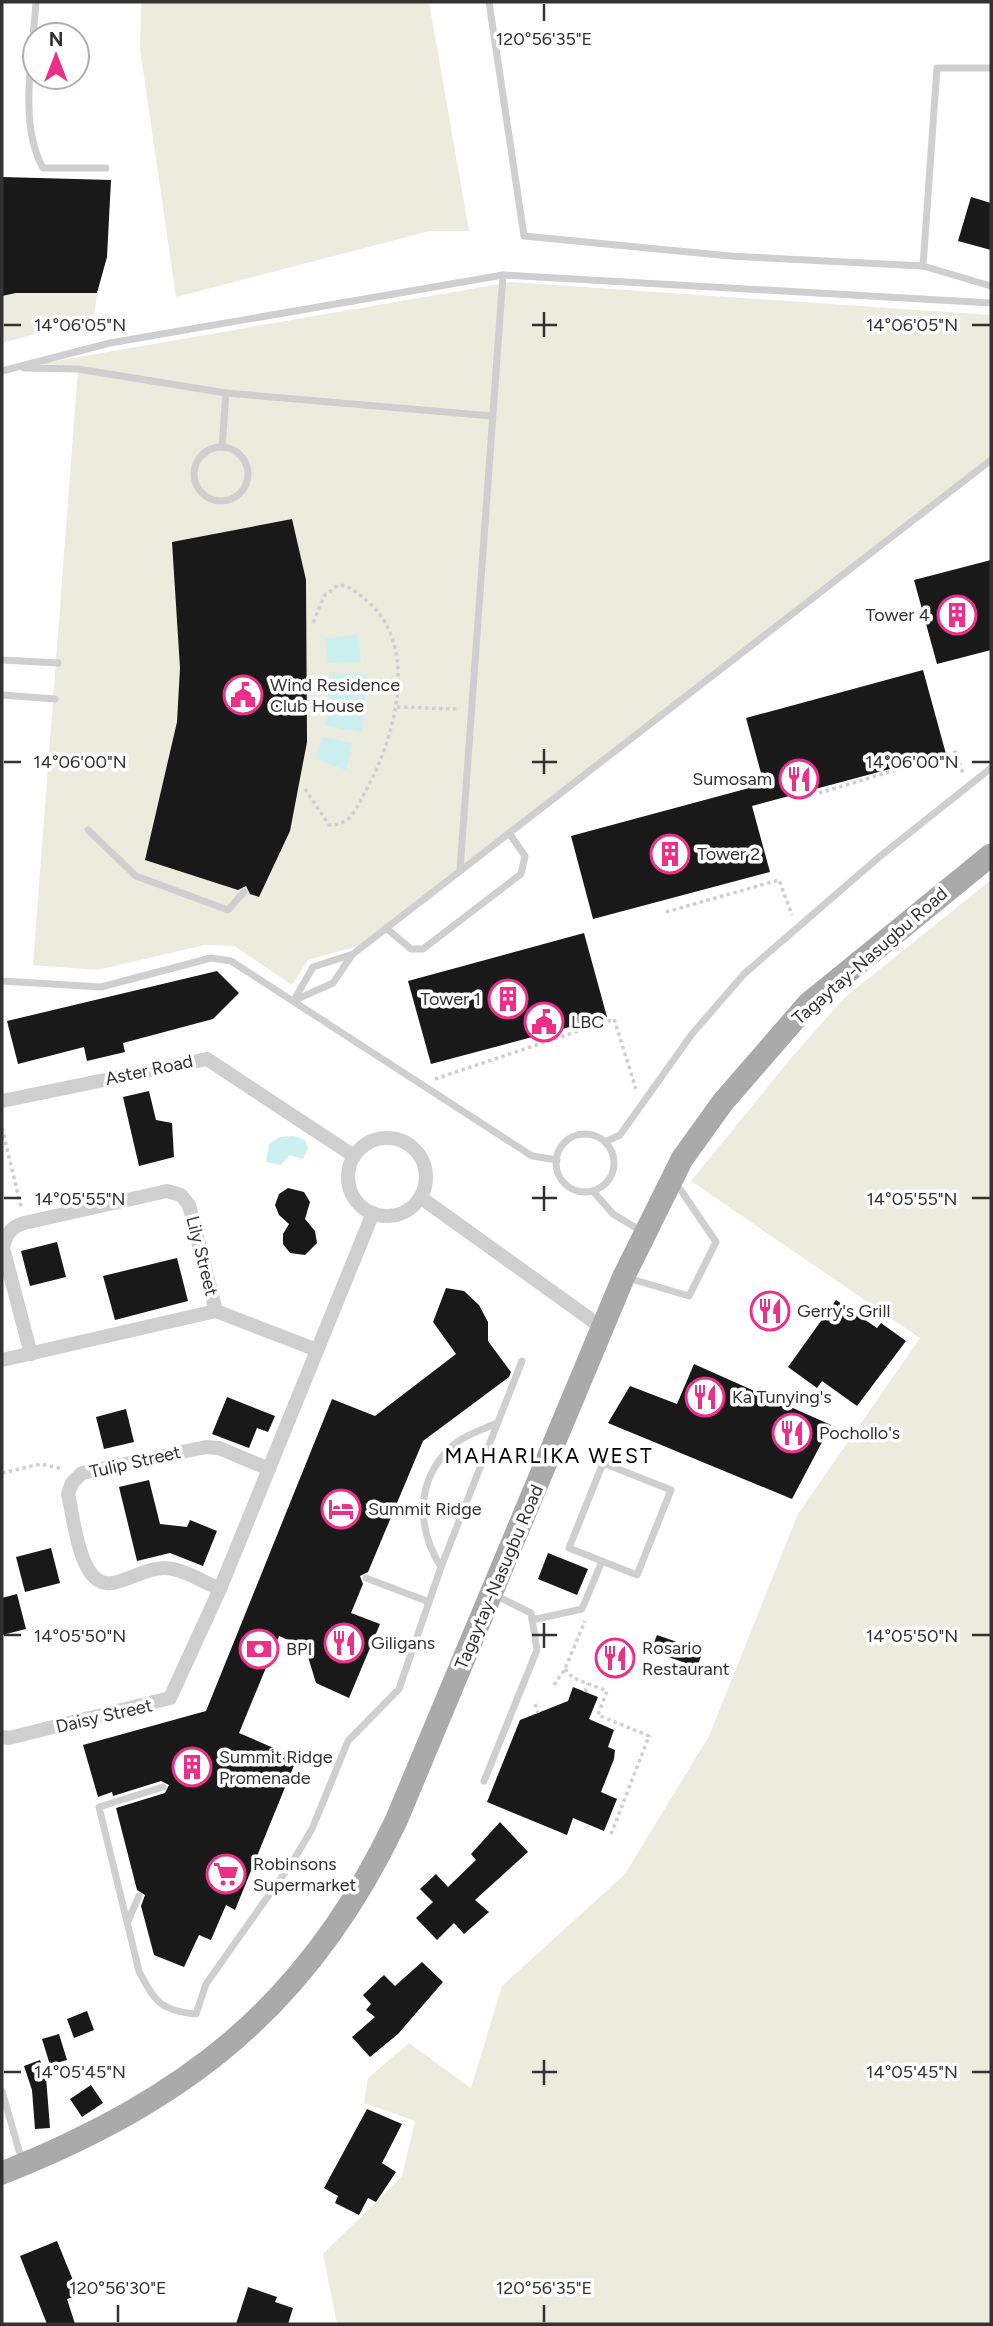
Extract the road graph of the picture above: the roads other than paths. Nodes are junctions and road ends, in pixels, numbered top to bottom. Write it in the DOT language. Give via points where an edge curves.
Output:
graph roads {
  1 [pos="36,2"];
  2 [pos="489,2"];
  3 [pos="991,68"];
  4 [pos="106,168"];
  5 [pos="923,266"];
  6 [pos="503,275"];
  7 [pos="991,286"];
  8 [pos="991,303"];
  9 [pos="13,368"];
  10 [pos="2,371"];
  11 [pos="226,393"];
  12 [pos="492,416"];
  13 [pos="222,447"];
  14 [pos="991,460"];
  15 [pos="2,660"];
  16 [pos="58,663"];
  17 [pos="2,695"];
  18 [pos="55,699"];
  19 [pos="991,768"];
  20 [pos="88,830"];
  21 [pos="509,833"];
  22 [pos="991,855"];
  23 [pos="460,870"];
  24 [pos="244,892"];
  25 [pos="386,928"];
  26 [pos="353,954"];
  27 [pos="2,981"];
  28 [pos="294,1000"];
  29 [pos="2,1101"];
  30 [pos="605,1142"];
  31 [pos="354,1156"];
  32 [pos="556,1160"];
  33 [pos="673,1177"];
  34 [pos="593,1191"];
  35 [pos="420,1197"];
  36 [pos="373,1213"];
  37 [pos="644,1232"];
  38 [pos="624,1276"];
  39 [pos="216,1311"];
  40 [pos="604,1329"];
  41 [pos="317,1350"];
  42 [pos="31,1354"];
  43 [pos="2,1360"];
  44 [pos="522,1361"];
  45 [pos="497,1423"];
  46 [pos="269,1469"];
  47 [pos="602,1561"];
  48 [pos="441,1567"];
  49 [pos="366,1578"];
  50 [pos="220,1589"];
  51 [pos="492,1594"];
  52 [pos="429,1602"];
  53 [pos="532,1620"];
  54 [pos="2,1737"];
  55 [pos="484,1782"];
  56 [pos="163,1787"];
  57 [pos="139,1896"];
  58 [pos="127,1922"];
  59 [pos="2,2091"];
  60 [pos="23,2165"];
  61 [pos="2,2174"];
  1 -- 4 [label="lane" via="29,127 35,154 43,168"];
  2 -- 5 [label="lane" via="524,236 720,255"];
  3 -- 5 [label="lane" via="937,68"];
  5 -- 7 [label="lane"];
  6 -- 8 [label="lane"];
  6 -- 9 [label="lane" via="110,343"];
  6 -- 12 [label="lane"];
  9 -- 10 [label="lane"];
  9 -- 11 [label="lane" via="78,369"];
  11 -- 12 [label="lane"];
  11 -- 13 [label="lane"];
  12 -- 23 [label="lane"];
  13 -- 13 [label="lane" via="205,451 193,475 200,491 215,500 234,498 248,477 238,453"];
  14 -- 21 [label="lane"];
  15 -- 16 [label="lane"];
  17 -- 18 [label="lane"];
  19 -- 30 [label="lane" via="744,974 692,1034 620,1135"];
  20 -- 24 [label="lane" via="136,876 228,910"];
  21 -- 23 [label="lane"];
  21 -- 25 [label="lane" via="525,856 521,874 423,949 411,949"];
  22 -- 33 [label="main road, Tagaytay-Nasugbu Road" via="808,1004 723,1102"];
  23 -- 25 [label="lane"];
  25 -- 26 [label="lane"];
  26 -- 28 [label="lane" via="333,983"];
  26 -- 28 [label="lane" via="313,967"];
  27 -- 28 [label="lane" via="101,986 211,958 231,961"];
  28 -- 32 [label="lane" via="532,1156"];
  29 -- 31 [label="street, Aster Road" via="207,1059"];
  30 -- 32 [label="lane" via="589,1134 571,1138"];
  30 -- 34 [label="lane" via="613,1157 612,1174"];
  31 -- 35 [label="street" via="374,1140 401,1140 413,1147 425,1171"];
  31 -- 36 [label="street" via="350,1189"];
  32 -- 34 [label="lane" via="567,1185"];
  33 -- 37 [label="main road, Tagaytay-Nasugbu Road"];
  33 -- 38 [label="lane" via="716,1242 689,1296"];
  34 -- 37 [label="lane" via="613,1214"];
  35 -- 36 [label="street" via="399,1213"];
  35 -- 40 [label="street"];
  36 -- 41 [label="street"];
  37 -- 38 [label="main road, Tagaytay-Nasugbu Road"];
  38 -- 40 [label="main road, Tagaytay-Nasugbu Road"];
  39 -- 41 [label="street"];
  39 -- 42 [label="street, Lily Street"];
  39 -- 42 [label="street, Lily Street" via="189,1205 181,1195 167,1191 24,1223 5,1236 3,1248"];
  40 -- 51 [label="main road, Tagaytay-Nasugbu Road"];
  41 -- 46 [label="street"];
  42 -- 43 [label="street, Lily Street"];
  44 -- 45 [label="lane"];
  45 -- 48 [label="lane"];
  45 -- 48 [label="lane" via="450,1447 425,1493 422,1523"];
  46 -- 50 [label="street"];
  46 -- 50 [label="street, Tulip Street" via="206,1447 82,1474 72,1483 68,1494 86,1570 95,1581 110,1584 163,1567"];
  47 -- 47 [label="lane" via="637,1575 671,1490 603,1463 569,1548"];
  47 -- 53 [label="lane" via="582,1609"];
  48 -- 52 [label="lane"];
  49 -- 52 [label="lane"];
  50 -- 54 [label="street, Daisy Street" via="170,1698"];
  51 -- 53 [label="lane" via="531,1612"];
  51 -- 60 [label="main road, Tagaytay-Nasugbu Road" via="386,1841 360,1888 296,1979 255,2024 172,2089"];
  52 -- 58 [label="lane" via="399,1689 348,1741 312,1829 206,1984 196,2014 171,2012 150,1992 139,1970"];
  53 -- 55 [label="lane" via="537,1650"];
  56 -- 58 [label="lane" via="99,1807"];
  57 -- 58 [label="lane"];
  59 -- 60 [label="lane"];
  60 -- 61 [label="main road, Tagaytay-Nasugbu Road"];
}
